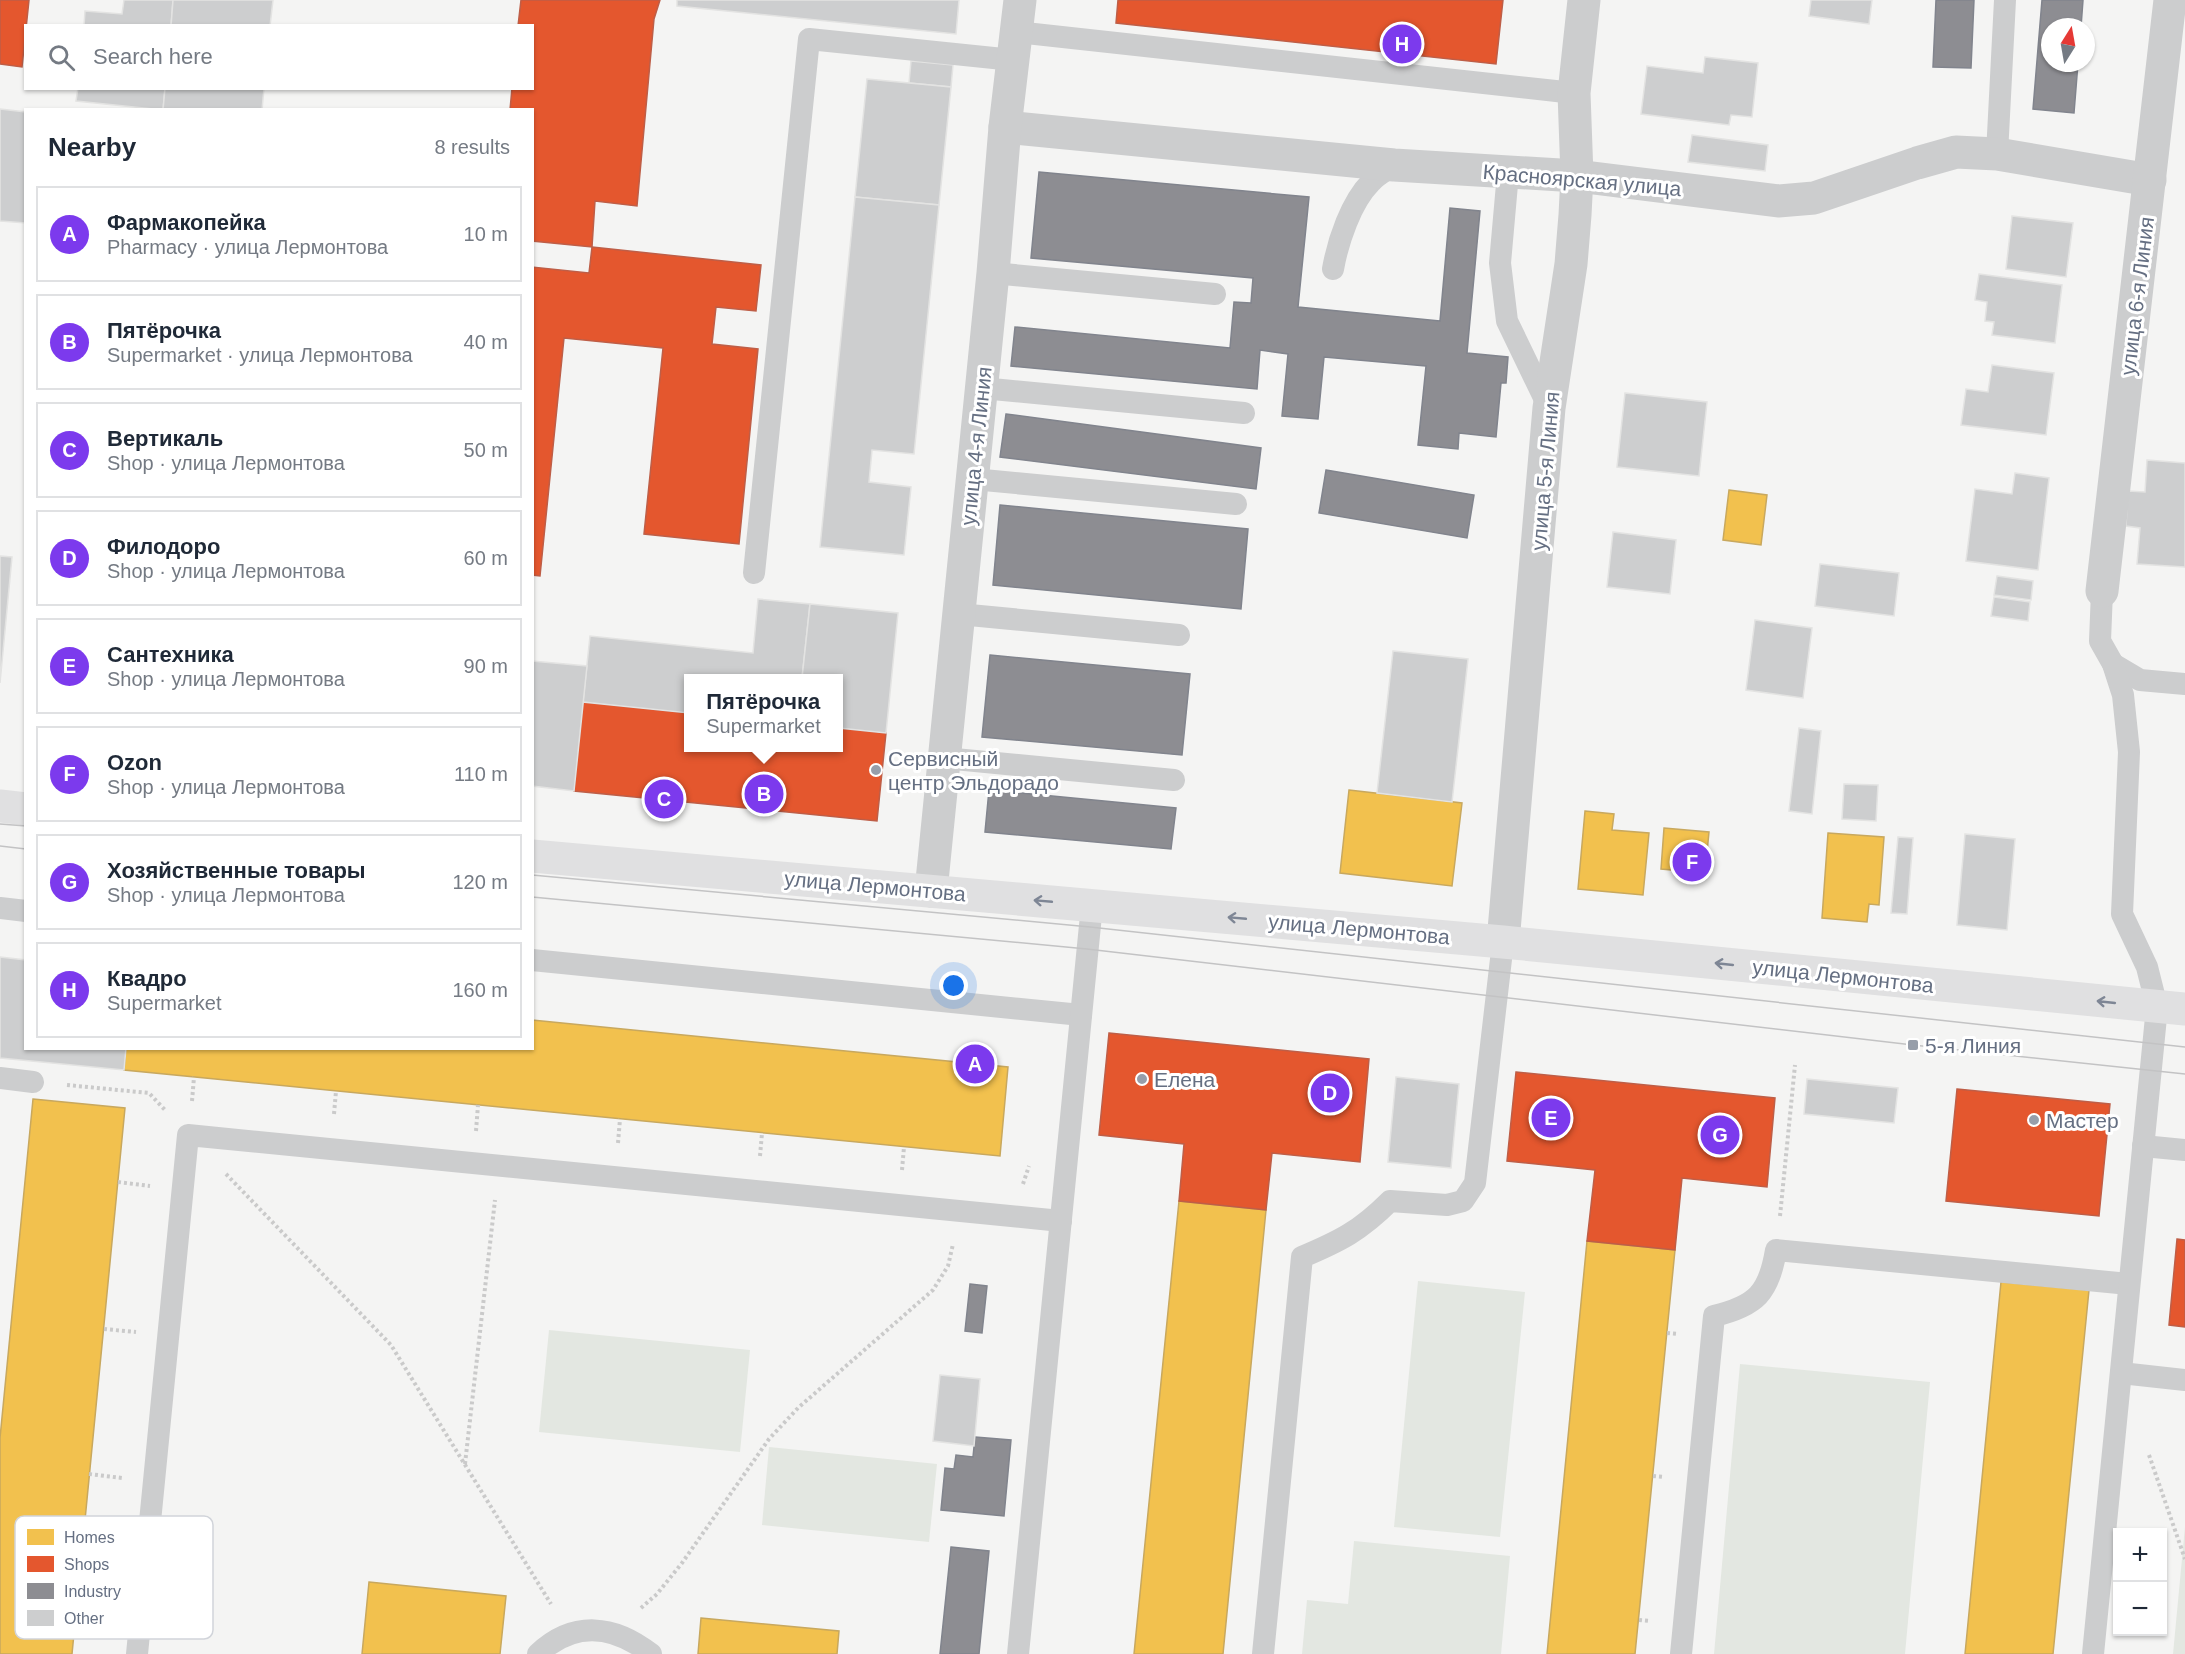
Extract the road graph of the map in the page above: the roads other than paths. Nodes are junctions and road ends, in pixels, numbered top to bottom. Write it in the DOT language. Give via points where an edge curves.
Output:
graph roads {
  1 [pos="1584,0"];
  2 [pos="2006,0"];
  3 [pos="2170,0"];
  4 [pos="1016,31"];
  5 [pos="1574,93"];
  6 [pos="1005,127"];
  7 [pos="1998,154"];
  8 [pos="1394,165"];
  9 [pos="1508,173"];
  10 [pos="1577,176"];
  11 [pos="2150,180"];
  12 [pos="1334,268"];
  13 [pos="993,273"];
  14 [pos="1215,294"];
  15 [pos="982,388"];
  16 [pos="1549,408"];
  17 [pos="1244,413"];
  18 [pos="973,479"];
  19 [pos="1236,504"];
  20 [pos="754,573"];
  21 [pos="2103,591"];
  22 [pos="959,614"];
  23 [pos="1179,635"];
  24 [pos="2113,664"];
  25 [pos="2185,684"];
  26 [pos="944,758"];
  27 [pos="1174,780"];
  28 [pos="0,806"];
  29 [pos="24,809"];
  30 [pos="534,855"];
  31 [pos="931,891"];
  32 [pos="1092,906"];
  33 [pos="0,908"];
  34 [pos="24,910"];
  35 [pos="1503,942"];
  36 [pos="534,960"];
  37 [pos="2171,1008"];
  38 [pos="1081,1015"];
  39 [pos="0,1078"];
  40 [pos="33,1082"];
  41 [pos="2143,1146"];
  42 [pos="2185,1150"];
  43 [pos="1061,1221"];
  44 [pos="2130,1284"];
  45 [pos="2121,1373"];
  46 [pos="2185,1380"];
  47 [pos="151,1516"];
  48 [pos="138,1639"];
  49 [pos="137,1654"];
  50 [pos="538,1654"];
  51 [pos="651,1654"];
  52 [pos="1018,1654"];
  53 [pos="1263,1654"];
  54 [pos="1681,1654"];
  55 [pos="2093,1654"];
  1 -- 5 [label="street, улица 5-я Линия"];
  2 -- 7 [label="lane"];
  3 -- 11 [label="street, улица 6-я Линия"];
  4 -- 5 [label="lane"];
  4 -- 6 [label="street, улица 4-я Линия"];
  4 -- 20 [label="lane" via="809,39"];
  5 -- 10 [label="street, улица 5-я Линия"];
  6 -- 8 [label="street, Красноярская улица"];
  6 -- 13 [label="street, улица 4-я Линия"];
  7 -- 10 [label="street, Красноярская улица" via="1956,152 1814,198 1778,201"];
  7 -- 11 [label="street, Красноярская улица"];
  8 -- 9 [label="street, Красноярская улица"];
  8 -- 12 [label="lane" via="1371,182 1356,204 1337,248"];
  9 -- 10 [label="street, Красноярская улица"];
  9 -- 16 [label="lane" via="1500,263 1507,321"];
  10 -- 16 [label="street, улица 5-я Линия" via="1571,264"];
  11 -- 21 [label="street, улица 6-я Линия"];
  13 -- 14 [label="lane"];
  13 -- 15 [label="street, улица 4-я Линия"];
  15 -- 17 [label="lane"];
  15 -- 18 [label="street, улица 4-я Линия"];
  16 -- 35 [label="street, улица 5-я Линия"];
  18 -- 19 [label="lane"];
  18 -- 22 [label="street, улица 4-я Линия"];
  21 -- 24 [label="lane" via="2100,641"];
  22 -- 23 [label="lane"];
  22 -- 26 [label="street, улица 4-я Линия"];
  24 -- 25 [label="lane" via="2140,680"];
  24 -- 37 [label="lane" via="2123,695 2130,752 2122,914"];
  26 -- 27 [label="lane"];
  26 -- 31 [label="street, улица 4-я Линия"];
  28 -- 29 [label="main road"];
  30 -- 31 [label="main road, улица Лермонтова"];
  32 -- 31 [label="main road, улица Лермонтова, one-way"];
  35 -- 32 [label="main road, улица Лермонтова, one-way"];
  32 -- 38 [label="lane"];
  33 -- 34 [label="lane"];
  37 -- 35 [label="main road, улица Лермонтова, one-way"];
  35 -- 53 [label="lane" via="1475,1183 1463,1201 1447,1205 1390,1201 1342,1240 1302,1257"];
  36 -- 38 [label="lane"];
  37 -- 41 [label="lane"];
  38 -- 43 [label="lane"];
  39 -- 40 [label="lane"];
  41 -- 42 [label="lane"];
  41 -- 44 [label="lane"];
  43 -- 47 [label="lane" via="188,1135"];
  43 -- 52 [label="lane"];
  44 -- 45 [label="lane"];
  44 -- 54 [label="lane" via="1776,1250 1772,1274 1758,1295 1738,1310 1714,1316"];
  45 -- 46 [label="lane"];
  45 -- 55 [label="lane"];
  48 -- 49 [label="lane"];
  50 -- 51 [label="lane" via="549,1643 570,1633 592,1629 614,1632"];
}
